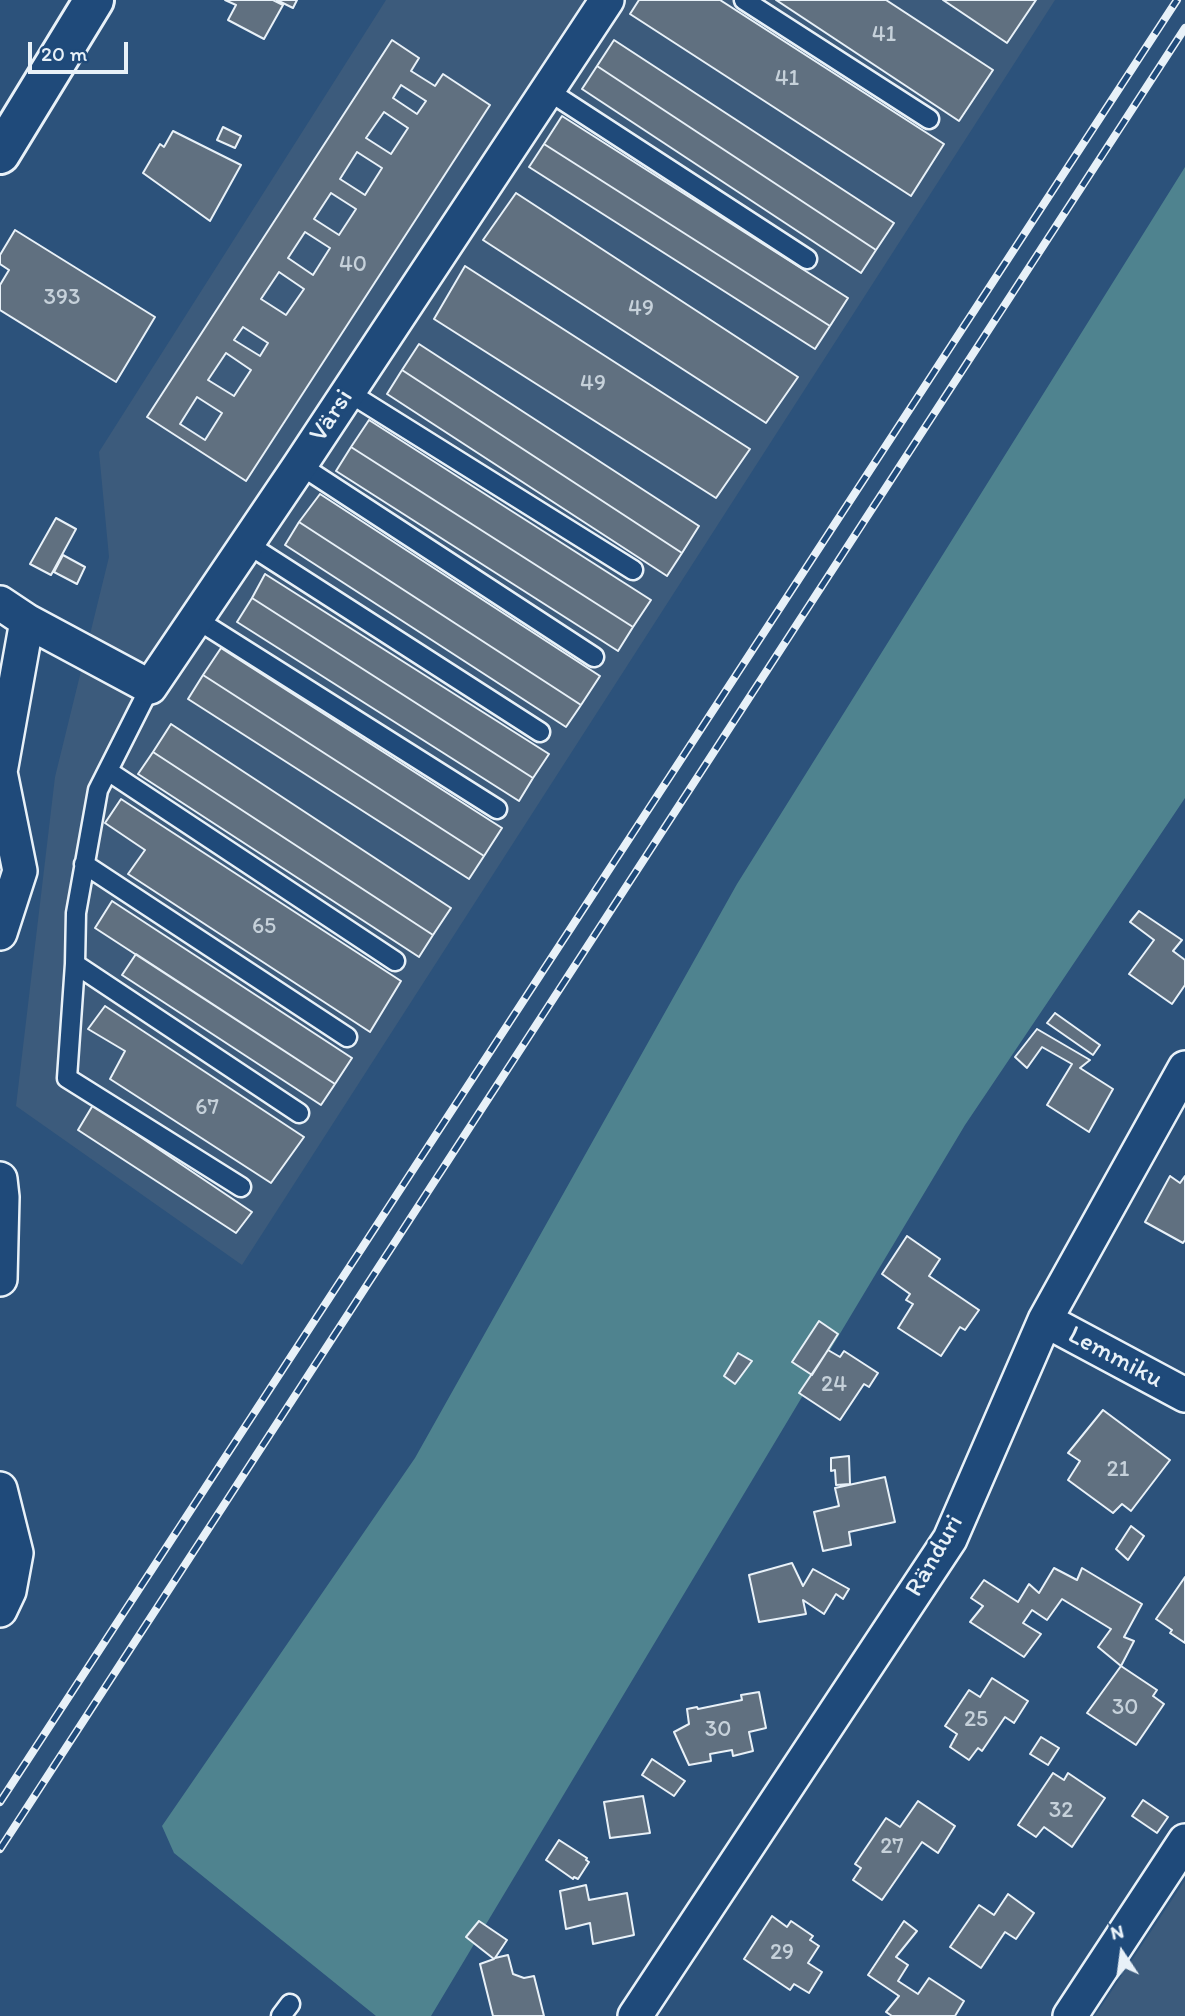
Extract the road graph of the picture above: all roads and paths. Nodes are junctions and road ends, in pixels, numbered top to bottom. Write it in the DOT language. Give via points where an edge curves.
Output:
graph roads {
  1 [pos="94,0"];
  2 [pos="607,0"];
  3 [pos="744,0"];
  4 [pos="547,90"];
  5 [pos="929,119"];
  6 [pos="0,154"];
  7 [pos="807,259"];
  8 [pos="348,392"];
  9 [pos="300,465"];
  10 [pos="246,543"];
  11 [pos="633,570"];
  12 [pos="0,603"];
  13 [pos="196,618"];
  14 [pos="27,621"];
  15 [pos="594,657"];
  16 [pos="150,687"];
  17 [pos="540,732"];
  18 [pos="108,771"];
  19 [pos="497,809"];
  20 [pos="84,864"];
  21 [pos="0,933"];
  22 [pos="395,961"];
  23 [pos="75,964"];
  24 [pos="347,1037"];
  25 [pos="1185,1068"];
  26 [pos="299,1113"];
  27 [pos="0,1180"];
  28 [pos="241,1187"];
  29 [pos="0,1279"];
  30 [pos="1045,1320"];
  31 [pos="1185,1395"];
  32 [pos="0,1489"];
  33 [pos="0,1610"];
  34 [pos="1185,1841"];
  35 [pos="635,2016"];
  36 [pos="1070,2016"];
  1 -- 6 [label="main road"];
  2 -- 4 [label="street, Värsi"];
  3 -- 5 [label="lane"];
  4 -- 7 [label="lane"];
  4 -- 8 [label="street, Värsi"];
  8 -- 9 [label="street, Värsi"];
  8 -- 11 [label="lane"];
  9 -- 10 [label="street, Värsi"];
  9 -- 15 [label="lane"];
  10 -- 13 [label="street, Värsi"];
  10 -- 17 [label="lane"];
  12 -- 14 [label="street"];
  13 -- 16 [label="street, Värsi"];
  13 -- 19 [label="lane"];
  14 -- 16 [label="street"];
  14 -- 21 [label="street" via="0,772 19,871"];
  16 -- 18 [label="lane"];
  18 -- 20 [label="lane" via="98,790"];
  18 -- 22 [label="lane"];
  20 -- 23 [label="lane" via="76,913"];
  20 -- 24 [label="lane"];
  23 -- 26 [label="lane"];
  23 -- 28 [label="lane" via="67,1078"];
  25 -- 30 [label="street, Ränduri"];
  27 -- 29 [label="street"];
  30 -- 31 [label="street, Lemmiku"];
  30 -- 35 [label="street, Ränduri" via="950,1539"];
  32 -- 33 [label="street" via="16,1553 9,1591"];
  34 -- 36 [label="street"];
}
